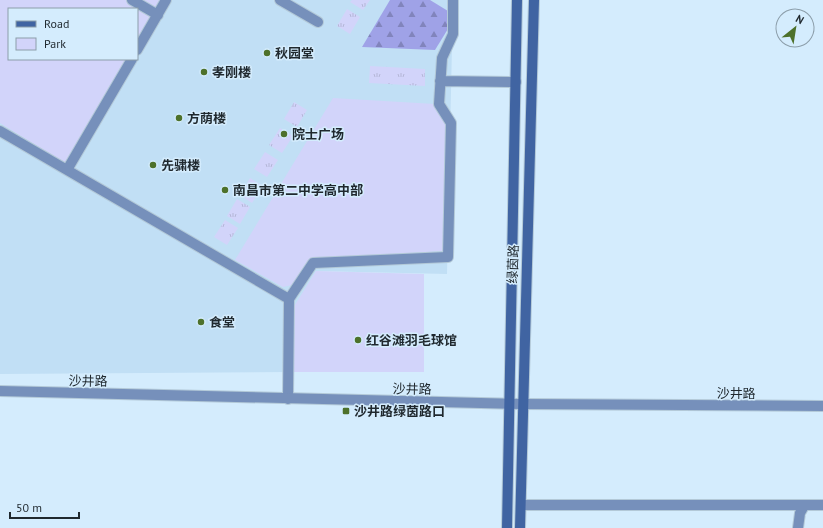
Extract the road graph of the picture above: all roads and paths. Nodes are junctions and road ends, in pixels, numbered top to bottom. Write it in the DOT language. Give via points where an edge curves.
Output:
graph roads {
  1 [pos="132,0"];
  2 [pos="166,0"];
  3 [pos="280,0"];
  4 [pos="453,0"];
  5 [pos="517,0"];
  6 [pos="534,0"];
  7 [pos="158,14"];
  8 [pos="318,22"];
  9 [pos="138,48"];
  10 [pos="131,60"];
  11 [pos="440,81"];
  12 [pos="516,82"];
  13 [pos="0,131"];
  14 [pos="67,170"];
  15 [pos="289,299"];
  16 [pos="0,392"];
  17 [pos="288,399"];
  18 [pos="507,404"];
  19 [pos="525,404"];
  20 [pos="823,406"];
  21 [pos="521,505"];
  22 [pos="823,505"];
  23 [pos="804,506"];
  24 [pos="507,528"];
  25 [pos="520,528"];
  26 [pos="798,528"];
  1 -- 7 [label="street"];
  2 -- 7 [label="street"];
  3 -- 8 [label="street"];
  4 -- 11 [label="street" via="453,34 442,58"];
  5 -- 12 [label="main road, 绿茵路"];
  6 -- 19 [label="main road, 绿茵路"];
  7 -- 9 [label="street"];
  10 -- 14 [label="street"];
  11 -- 12 [label="street"];
  11 -- 15 [label="street" via="439,104 451,123 448,257 313,263"];
  12 -- 18 [label="main road, 绿茵路" via="511,339"];
  13 -- 14 [label="street"];
  14 -- 15 [label="street"];
  15 -- 17 [label="street"];
  16 -- 17 [label="street, 沙井路"];
  17 -- 18 [label="street, 沙井路"];
  18 -- 19 [label="street, 沙井路"];
  18 -- 24 [label="main road, 绿茵路"];
  19 -- 20 [label="street, 沙井路"];
  19 -- 21 [label="main road, 绿茵路"];
  21 -- 23 [label="street"];
  21 -- 25 [label="main road, 绿茵路"];
  22 -- 23 [label="street"];
  23 -- 26 [label="street" via="800,513"];
}
